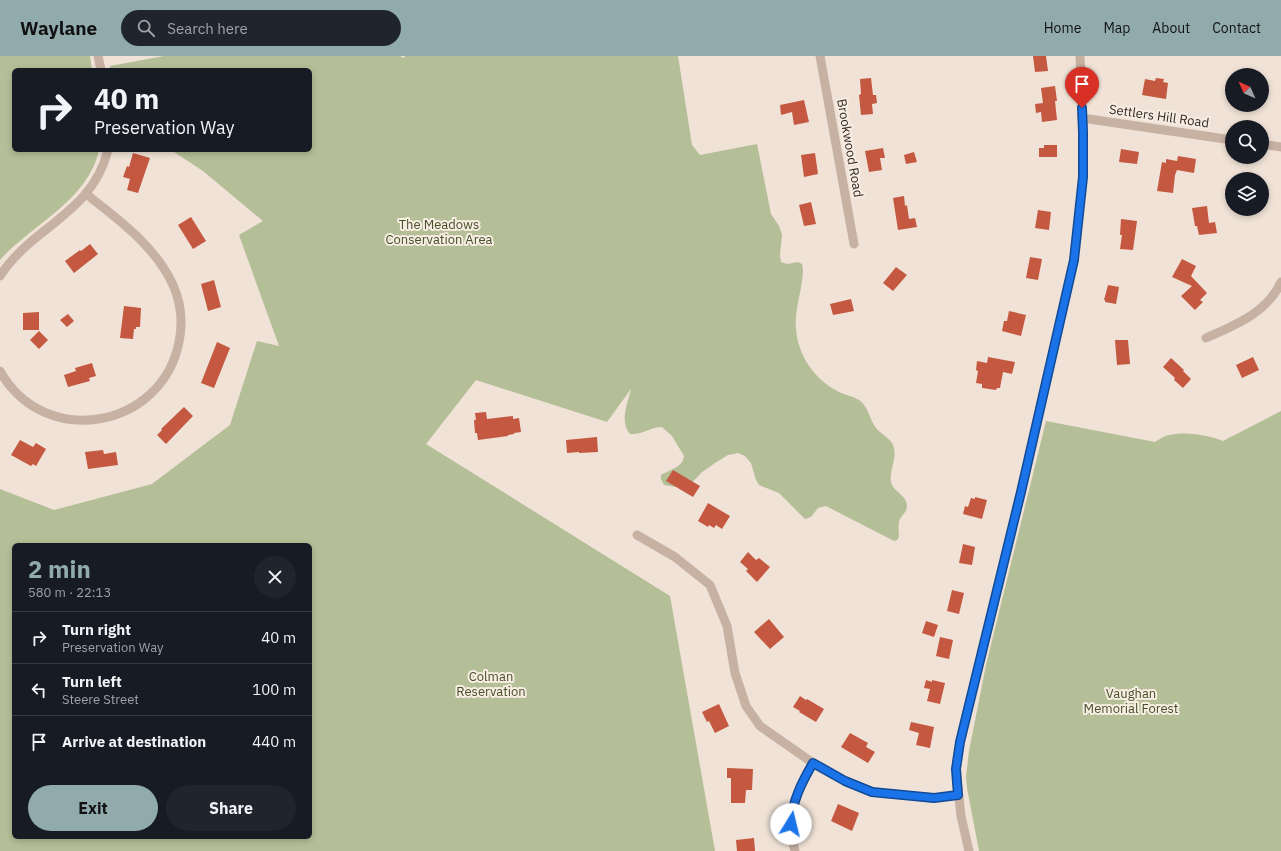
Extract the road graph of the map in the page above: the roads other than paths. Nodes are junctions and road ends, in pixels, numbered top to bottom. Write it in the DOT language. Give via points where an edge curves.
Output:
graph roads {
  1 [pos="98,56"];
  2 [pos="820,56"];
  3 [pos="1080,56"];
  4 [pos="101,68"];
  5 [pos="1082,118"];
  6 [pos="1225,139"];
  7 [pos="1269,145"];
  8 [pos="1281,147"];
  9 [pos="107,152"];
  10 [pos="86,194"];
  11 [pos="854,244"];
  12 [pos="0,276"];
  13 [pos="1281,282"];
  14 [pos="1206,338"];
  15 [pos="0,371"];
  16 [pos="638,535"];
  17 [pos="813,763"];
  18 [pos="958,795"];
  19 [pos="795,851"];
  20 [pos="969,851"];
  1 -- 4 [label="street"];
  2 -- 11 [label="street, Brookwood Road"];
  3 -- 5 [label="street"];
  5 -- 6 [label="street, Settlers Hill Road"];
  5 -- 18 [label="street" via="1083,177 1074,260 960,742 956,769"];
  7 -- 8 [label="street"];
  9 -- 10 [label="street" via="102,168"];
  10 -- 12 [label="street" via="21,250"];
  10 -- 15 [label="street" via="132,231 156,258 173,285 180,305 181,326 178,348 170,368 159,386 134,406 120,414 83,421 52,415 32,406 16,392"];
  13 -- 14 [label="street" via="1271,298 1253,314"];
  16 -- 17 [label="street" via="675,557 710,585 727,626 734,673 746,706 760,726"];
  17 -- 18 [label="street" via="845,781 872,792 934,798"];
  17 -- 19 [label="street" via="802,782 792,812 791,835"];
  18 -- 20 [label="street"];
}
